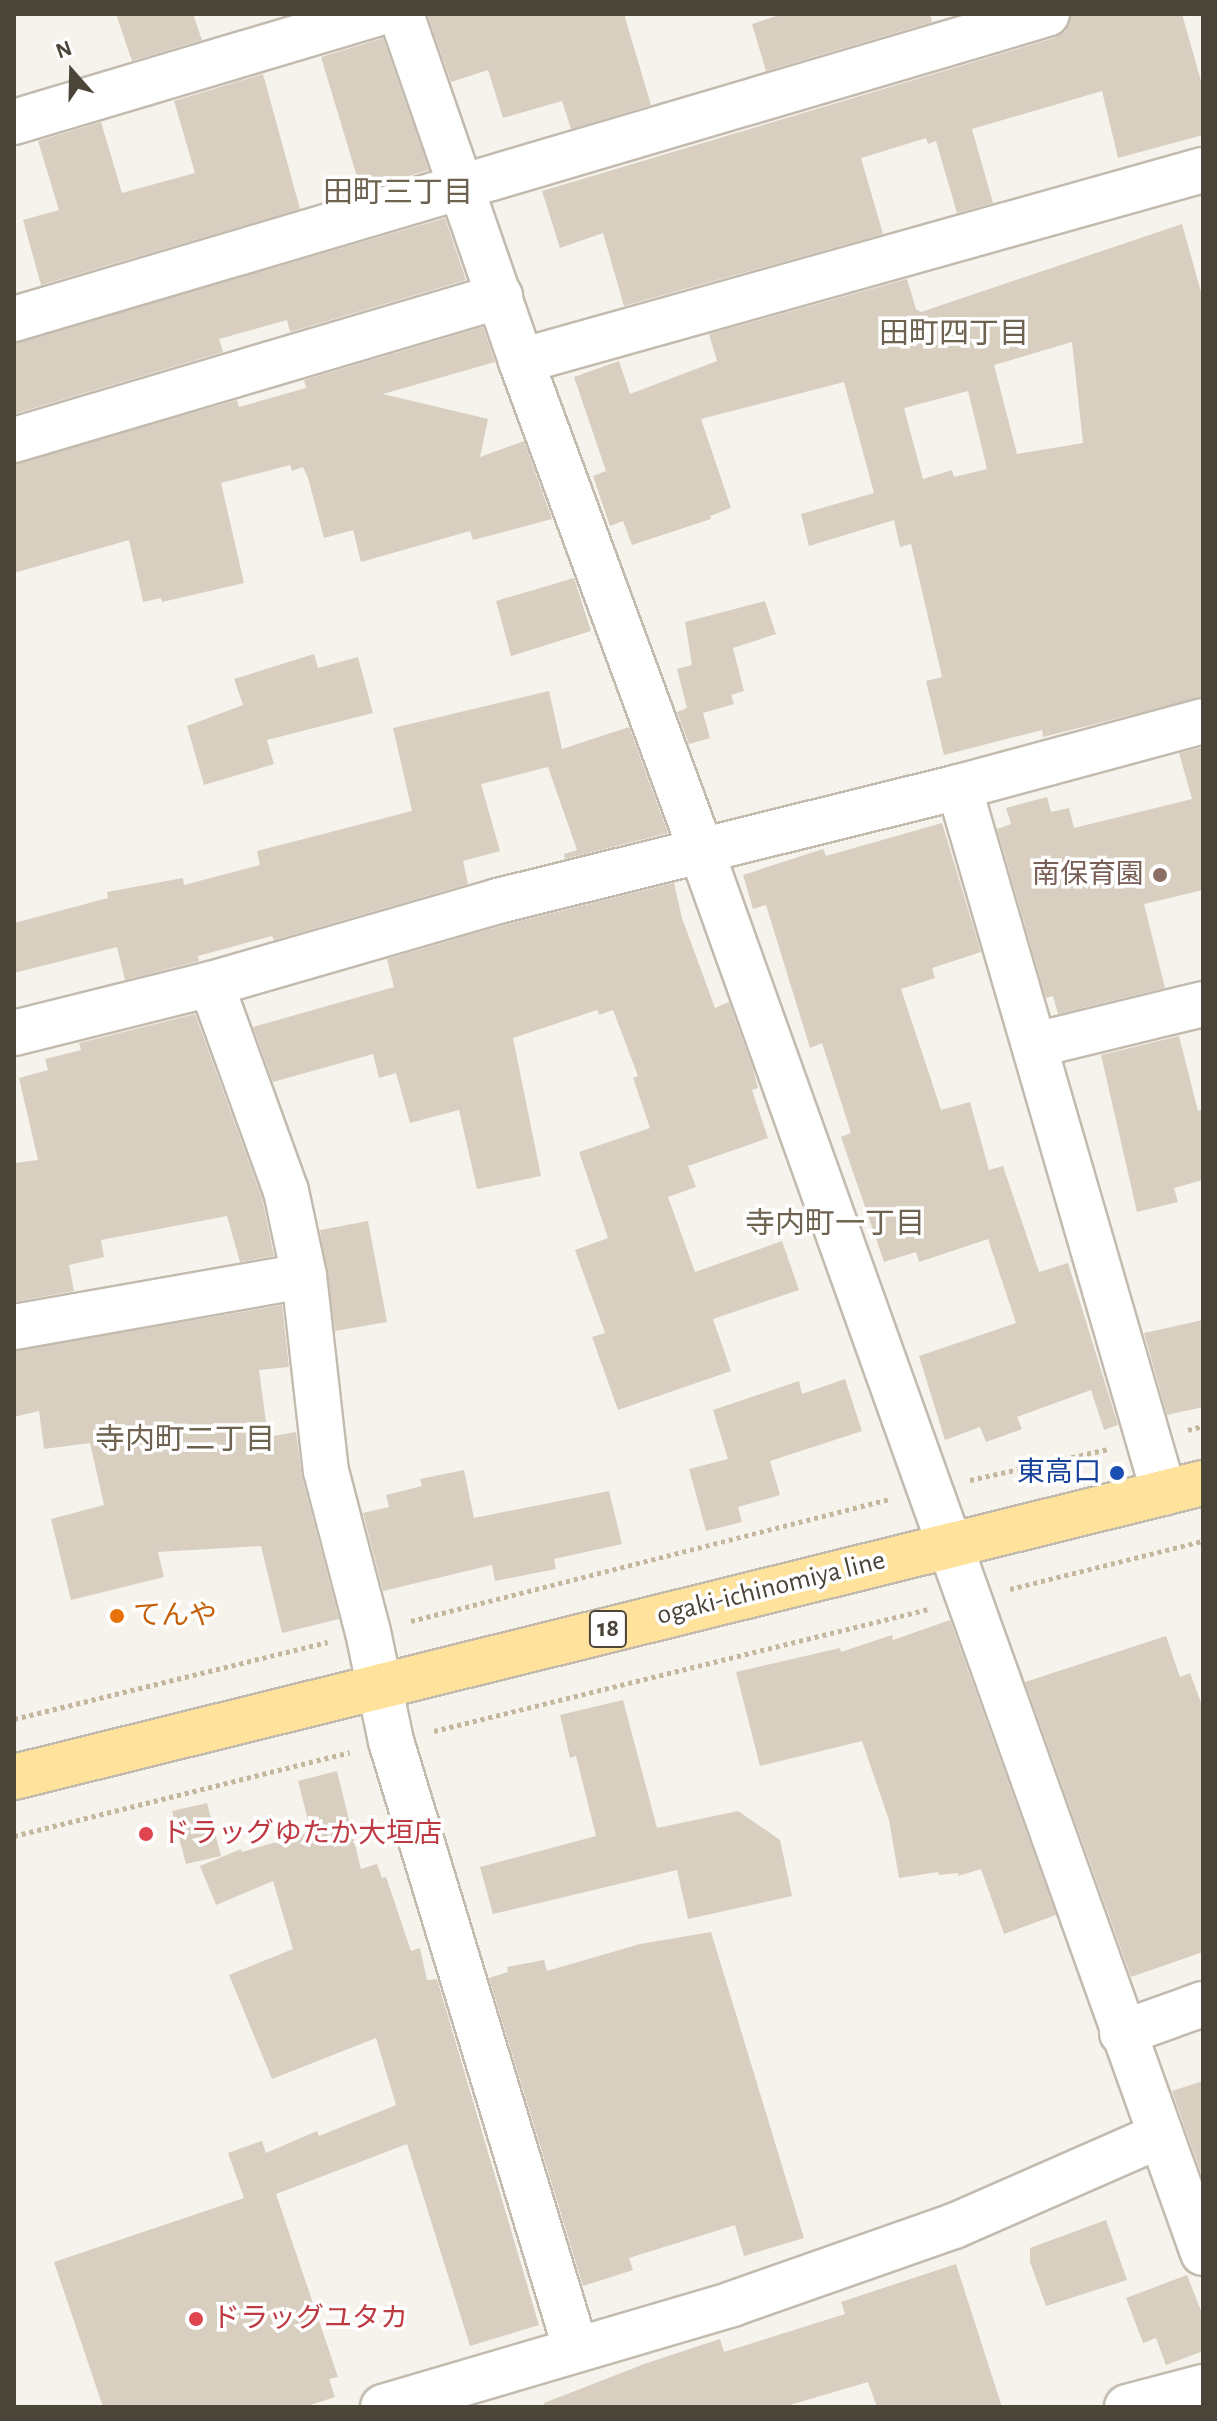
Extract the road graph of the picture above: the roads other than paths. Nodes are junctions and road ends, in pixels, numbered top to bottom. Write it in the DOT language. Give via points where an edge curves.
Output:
graph roads {
  1 [pos="377,14"];
  2 [pos="401,14"];
  3 [pos="1047,14"];
  4 [pos="14,122"];
  5 [pos="1203,170"];
  6 [pos="461,188"];
  7 [pos="500,296"];
  8 [pos="14,319"];
  9 [pos="521,361"];
  10 [pos="14,440"];
  11 [pos="1203,721"];
  12 [pos="959,787"];
  13 [pos="701,850"];
  14 [pos="211,984"];
  15 [pos="1203,1004"];
  16 [pos="14,1033"];
  17 [pos="1035,1045"];
  18 [pos="304,1276"];
  19 [pos="14,1327"];
  20 [pos="1183,1488"];
  21 [pos="950,1545"];
  22 [pos="380,1685"];
  23 [pos="14,1777"];
  24 [pos="1203,2004"];
  25 [pos="1122,2033"];
  26 [pos="1161,2135"];
  27 [pos="1203,2253"];
  28 [pos="576,2350"];
  29 [pos="1203,2387"];
  30 [pos="383,2407"];
  31 [pos="1127,2407"];
  1 -- 4 [label="street"];
  2 -- 6 [label="street"];
  3 -- 6 [label="street"];
  5 -- 9 [label="street"];
  6 -- 7 [label="street"];
  6 -- 8 [label="street"];
  7 -- 9 [label="street"];
  7 -- 10 [label="street"];
  9 -- 13 [label="street"];
  11 -- 12 [label="street"];
  12 -- 13 [label="street"];
  12 -- 17 [label="street"];
  13 -- 14 [label="street" via="498,901"];
  13 -- 21 [label="street"];
  14 -- 16 [label="street"];
  14 -- 18 [label="street" via="286,1191"];
  15 -- 17 [label="street"];
  17 -- 20 [label="street" via="1149,1440"];
  18 -- 19 [label="street"];
  18 -- 22 [label="street" via="326,1471"];
  20 -- 21 [label="main road, ogaki-ichinomiya line / 18"];
  21 -- 22 [label="main road, ogaki-ichinomiya line / 18"];
  21 -- 25 [label="street"];
  22 -- 23 [label="main road, ogaki-ichinomiya line / 18"];
  22 -- 28 [label="street" via="391,1741"];
  24 -- 25 [label="street"];
  25 -- 26 [label="street"];
  26 -- 27 [label="street"];
  26 -- 28 [label="street" via="954,2226 732,2304"];
  28 -- 30 [label="street"];
  29 -- 31 [label="street"];
}
